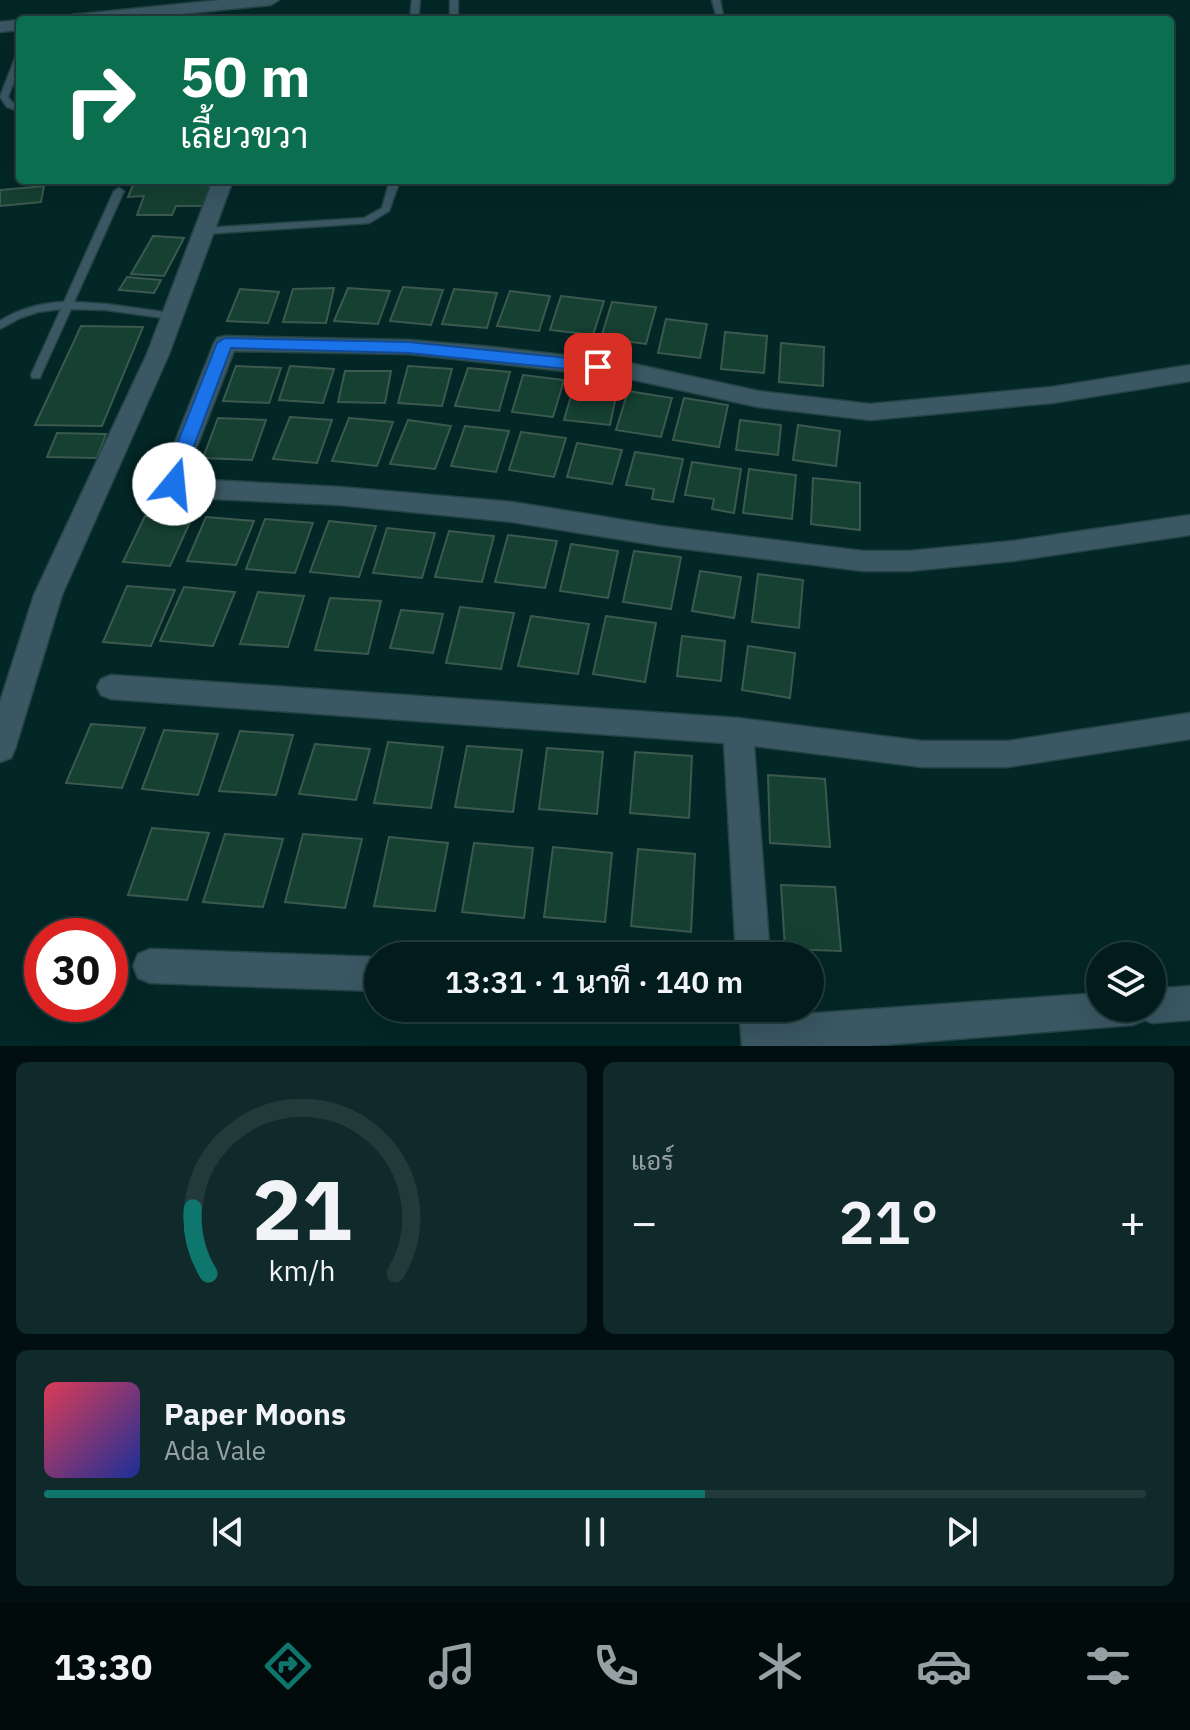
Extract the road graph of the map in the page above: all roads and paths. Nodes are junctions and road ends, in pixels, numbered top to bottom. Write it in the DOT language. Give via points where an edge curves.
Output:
graph roads {
  1 [pos="280,3"];
  2 [pos="120,16"];
  3 [pos="16,66"];
  4 [pos="16,107"];
  5 [pos="222,184"];
  6 [pos="394,184"];
  7 [pos="119,191"];
  8 [pos="205,231"];
  9 [pos="66,305"];
  10 [pos="171,316"];
  11 [pos="0,326"];
  12 [pos="1190,373"];
  13 [pos="36,375"];
  14 [pos="1190,525"];
  15 [pos="111,687"];
  16 [pos="1190,726"];
  17 [pos="738,731"];
  18 [pos="0,749"];
  19 [pos="752,942"];
  20 [pos="150,966"];
  21 [pos="364,974"];
  22 [pos="1190,1003"];
  23 [pos="1166,1005"];
  24 [pos="1086,1012"];
  25 [pos="758,1030"];
  1 -- 2 [label="street"];
  3 -- 4 [label="lane" via="4,97"];
  5 -- 8 [label="street"];
  6 -- 8 [label="lane" via="386,209 366,221"];
  7 -- 9 [label="lane"];
  8 -- 10 [label="street"];
  9 -- 10 [label="lane"];
  9 -- 11 [label="lane" via="19,312"];
  9 -- 13 [label="lane"];
  10 -- 18 [label="street" via="48,595"];
  12 -- 14 [label="street" via="1052,395 870,412 758,399 625,370 492,355 409,347 225,343 174,484 512,512 863,561 1013,551"];
  15 -- 17 [label="street"];
  16 -- 17 [label="street" via="1008,754 922,754"];
  17 -- 19 [label="street"];
  20 -- 21 [label="street"];
  22 -- 23 [label="street"];
  24 -- 25 [label="street" via="961,1023"];
}
